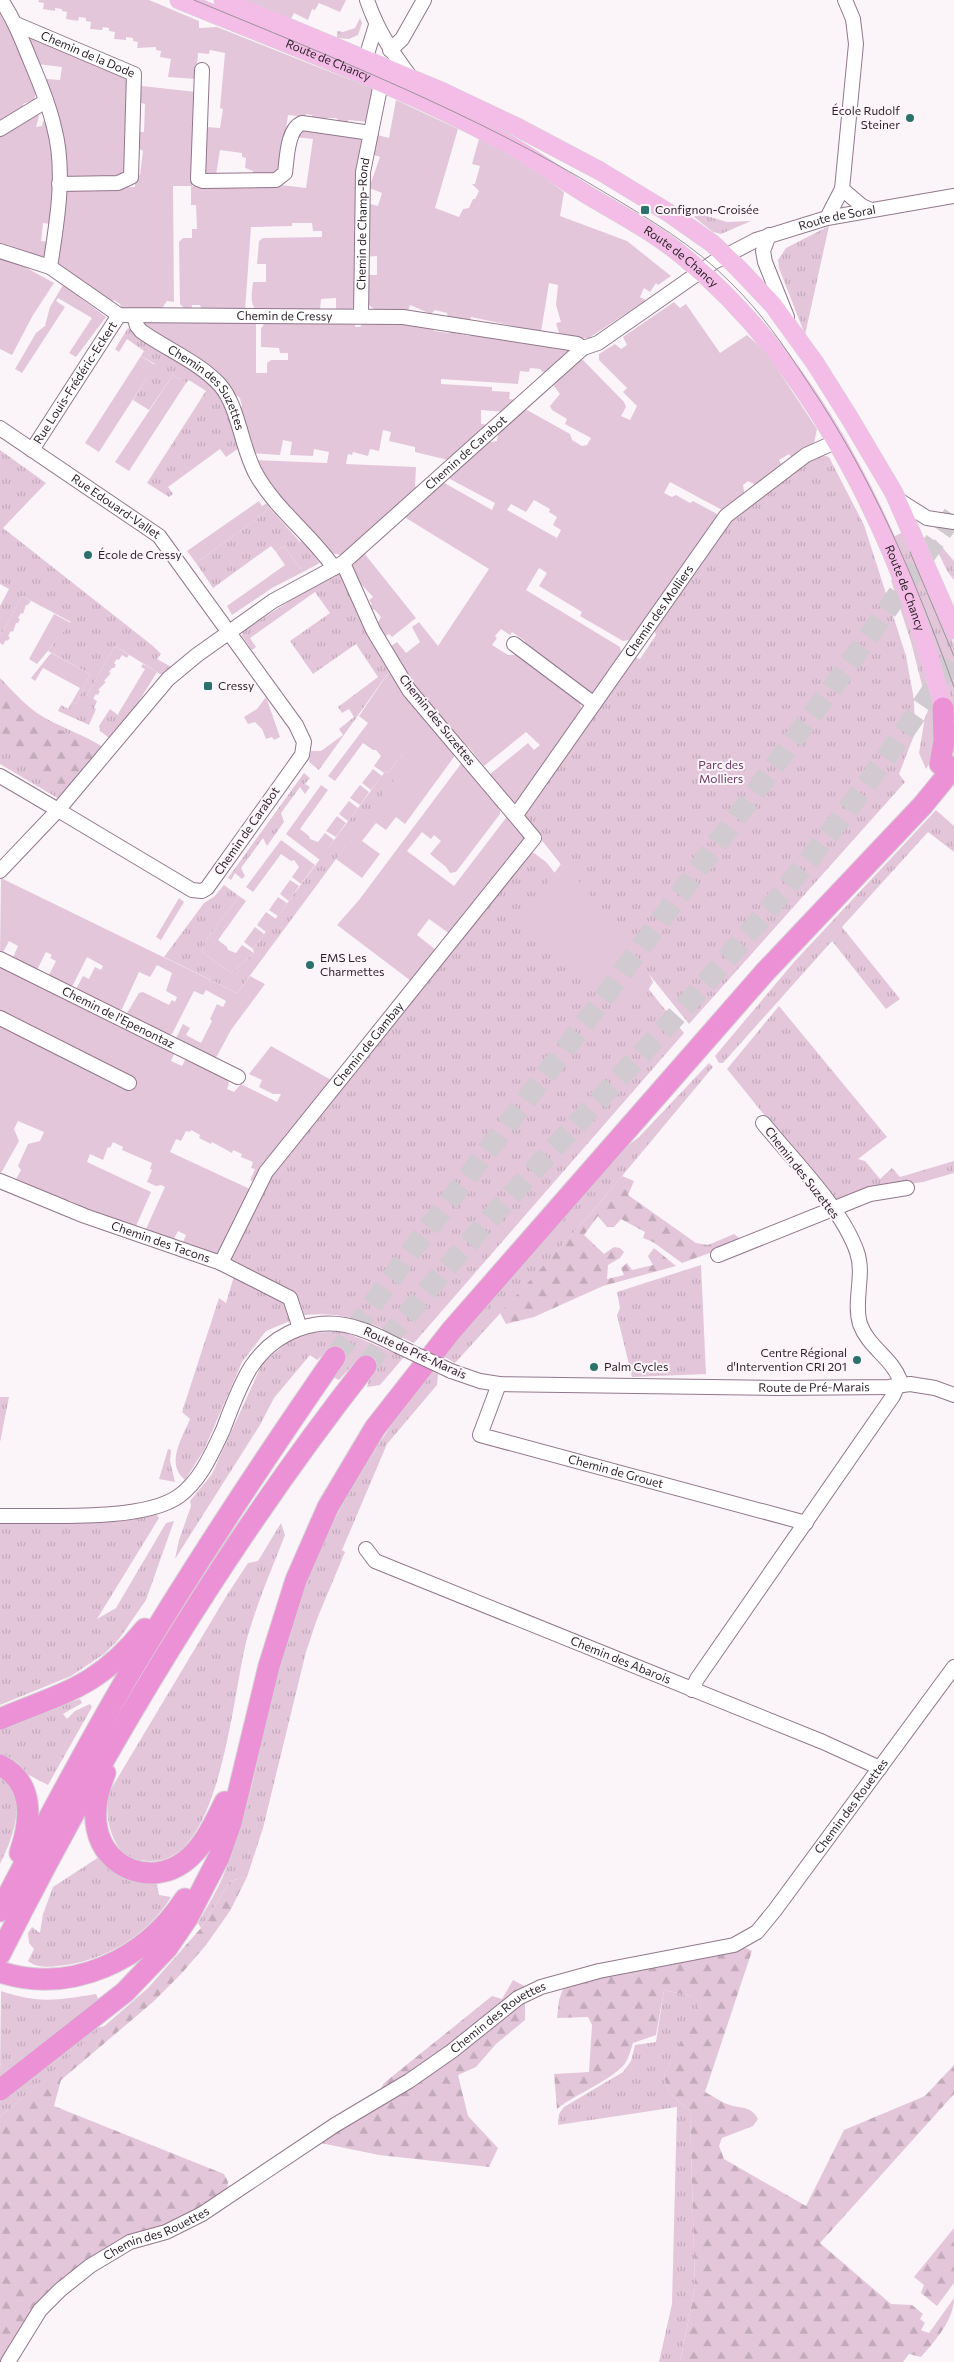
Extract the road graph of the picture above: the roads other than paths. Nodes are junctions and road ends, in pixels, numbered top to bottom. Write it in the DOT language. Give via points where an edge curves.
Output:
graph roads {
  1 [pos="2,0"];
  2 [pos="179,0"];
  3 [pos="223,0"];
  4 [pos="367,0"];
  5 [pos="424,0"];
  6 [pos="845,0"];
  7 [pos="16,24"];
  8 [pos="381,38"];
  9 [pos="364,59"];
  10 [pos="202,70"];
  11 [pos="412,79"];
  12 [pos="375,81"];
  13 [pos="46,101"];
  14 [pos="0,129"];
  15 [pos="371,133"];
  16 [pos="59,184"];
  17 [pos="842,189"];
  18 [pos="954,196"];
  19 [pos="872,210"];
  20 [pos="828,218"];
  21 [pos="769,235"];
  22 [pos="0,251"];
  23 [pos="725,255"];
  24 [pos="50,267"];
  25 [pos="701,271"];
  26 [pos="119,315"];
  27 [pos="134,316"];
  28 [pos="361,316"];
  29 [pos="793,331"];
  30 [pos="583,348"];
  31 [pos="0,428"];
  32 [pos="835,442"];
  33 [pos="32,450"];
  34 [pos="897,499"];
  35 [pos="927,518"];
  36 [pos="954,522"];
  37 [pos="918,548"];
  38 [pos="339,566"];
  39 [pos="954,630"];
  40 [pos="228,632"];
  41 [pos="514,644"];
  42 [pos="594,704"];
  43 [pos="949,713"];
  44 [pos="954,742"];
  45 [pos="949,763"];
  46 [pos="0,776"];
  47 [pos="954,789"];
  48 [pos="924,805"];
  49 [pos="58,810"];
  50 [pos="516,815"];
  51 [pos="534,838"];
  52 [pos="0,871"];
  53 [pos="0,958"];
  54 [pos="0,1018"];
  55 [pos="238,1077"];
  56 [pos="130,1083"];
  57 [pos="763,1123"];
  58 [pos="0,1181"];
  59 [pos="907,1188"];
  60 [pos="833,1210"];
  61 [pos="718,1255"];
  62 [pos="221,1263"];
  63 [pos="300,1328"];
  64 [pos="335,1356"];
  65 [pos="366,1366"];
  66 [pos="499,1384"];
  67 [pos="899,1386"];
  68 [pos="954,1396"];
  69 [pos="0,1516"];
  70 [pos="806,1523"];
  71 [pos="366,1550"];
  72 [pos="204,1555"];
  73 [pos="954,1667"];
  74 [pos="692,1690"];
  75 [pos="0,1719"];
  76 [pos="123,1723"];
  77 [pos="0,1765"];
  78 [pos="880,1768"];
  79 [pos="225,1802"];
  80 [pos="197,1901"];
  81 [pos="0,1910"];
  82 [pos="0,1954"];
  83 [pos="0,1972"];
  84 [pos="15,1982"];
  85 [pos="0,2090"];
  86 [pos="8,2362"];
  1 -- 7 [label="street, Chemin de la Dode"];
  2 -- 12 [label="main road, Route de Chancy"];
  3 -- 9 [label="main road, Route de Chancy"];
  4 -- 8 [label="street"];
  5 -- 8 [label="street" via="402,39"];
  6 -- 17 [label="street" via="856,36"];
  7 -- 13 [label="street, Chemin de la Dode"];
  7 -- 16 [label="street, Chemin de la Dode" via="134,74 131,177 118,183"];
  8 -- 9 [label="street"];
  8 -- 11 [label="street"];
  9 -- 11 [label="main road, Route de Chancy"];
  9 -- 12 [label="street" via="363,68"];
  10 -- 15 [label="street" via="198,179 203,181 276,180 285,173 292,134 302,123"];
  11 -- 23 [label="main road, Route de Chancy" via="515,126 591,166 685,223"];
  12 -- 15 [label="street, Chemin de Champ-Rond"];
  12 -- 25 [label="main road, Route de Chancy" via="523,152 661,240"];
  13 -- 14 [label="street"];
  13 -- 16 [label="street, Chemin de la Dode" via="58,145"];
  15 -- 28 [label="street, Chemin de Champ-Rond" via="362,189"];
  16 -- 24 [label="street, Chemin de la Dode"];
  17 -- 19 [label="street"];
  17 -- 20 [label="street"];
  18 -- 19 [label="street, Route de Soral"];
  19 -- 20 [label="street, Route de Soral"];
  20 -- 21 [label="street, Route de Soral"];
  21 -- 23 [label="street, Route de Soral"];
  21 -- 29 [label="street" via="763,251"];
  22 -- 24 [label="street"];
  23 -- 25 [label="street, Route de Soral"];
  23 -- 29 [label="main road, Route de Chancy"];
  24 -- 26 [label="street"];
  25 -- 30 [label="street, Chemin de Carabot" via="598,343"];
  25 -- 32 [label="main road, Route de Chancy" via="783,361"];
  26 -- 27 [label="street, Chemin de Cressy"];
  26 -- 33 [label="street, Rue Louis-Frédéric-Eckert"];
  27 -- 28 [label="street, Chemin de Cressy"];
  27 -- 38 [label="street, Chemin des Suzettes" via="141,331 209,376 224,391 257,475 292,522"];
  28 -- 30 [label="street, Chemin de Cressy" via="403,316 577,344"];
  29 -- 34 [label="main road, Route de Chancy" via="849,416"];
  30 -- 38 [label="street, Chemin de Carabot"];
  31 -- 33 [label="street, Rue Edouard-Vallet"];
  32 -- 42 [label="street, Chemin des Molliers" via="806,455 726,516"];
  32 -- 43 [label="main road, Route de Chancy" via="900,571"];
  33 -- 40 [label="street, Rue Edouard-Vallet" via="159,536"];
  34 -- 35 [label="street"];
  34 -- 37 [label="main road, Route de Chancy"];
  35 -- 36 [label="street"];
  35 -- 37 [label="street" via="918,532"];
  37 -- 39 [label="main road, Route de Chancy"];
  38 -- 40 [label="street, Chemin de Carabot" via="274,601"];
  38 -- 50 [label="street, Chemin des Suzettes" via="409,690"];
  40 -- 49 [label="street, Chemin de Carabot" via="168,679"];
  40 -- 49 [label="street, Chemin de Carabot" via="303,735 304,748 207,888 192,890"];
  41 -- 42 [label="street"];
  42 -- 50 [label="street, Chemin des Molliers"];
  43 -- 44 [label="main road, Route de Chancy"];
  43 -- 45 [label="highway" via="944,741"];
  45 -- 48 [label="highway"];
  45 -- 79 [label="highway" via="761,961 436,1332 357,1436 308,1520 282,1582 258,1658"];
  46 -- 49 [label="street"];
  47 -- 48 [label="highway" via="939,793"];
  48 -- 80 [label="highway" via="765,972 451,1331 375,1428 328,1507 296,1580 269,1666 236,1808 219,1856"];
  49 -- 52 [label="street, Chemin de Carabot"];
  50 -- 51 [label="street, Chemin des Suzettes"];
  51 -- 62 [label="street, Chemin de Gambay" via="266,1172"];
  53 -- 55 [label="street, Chemin de l'Epenontaz"];
  54 -- 56 [label="street"];
  57 -- 60 [label="street, Chemin des Suzettes"];
  58 -- 62 [label="street, Chemin des Tacons" via="85,1216"];
  59 -- 60 [label="street" via="870,1194"];
  60 -- 61 [label="street"];
  60 -- 67 [label="street, Chemin des Suzettes" via="857,1251 860,1324 866,1337 898,1375"];
  62 -- 63 [label="street, Chemin des Tacons" via="290,1298"];
  63 -- 66 [label="street, Route de Pré-Marais, bridge" via="317,1324 360,1329 451,1371"];
  63 -- 69 [label="street, Route de Pré-Marais" via="276,1340 257,1359 202,1472 173,1500 144,1511"];
  64 -- 72 [label="highway"];
  65 -- 76 [label="highway" via="248,1526"];
  66 -- 67 [label="street, Route de Pré-Marais" via="697,1388"];
  66 -- 70 [label="street, Chemin de Grouet" via="480,1435"];
  67 -- 68 [label="street, Route de Pré-Marais" via="926,1386"];
  67 -- 70 [label="street"];
  70 -- 74 [label="street"];
  71 -- 74 [label="street, Chemin des Abarois" via="375,1562"];
  72 -- 75 [label="highway" via="128,1650 108,1668 71,1691"];
  72 -- 81 [label="highway" via="86,1749"];
  73 -- 78 [label="street, Chemin des Rouettes"];
  74 -- 78 [label="street, Chemin des Abarois"];
  76 -- 79 [label="highway" via="96,1804 99,1836 116,1862 143,1873 157,1873 176,1867 201,1845"];
  76 -- 82 [label="highway"];
  77 -- 81 [label="highway" via="20,1783 27,1798 29,1820"];
  78 -- 86 [label="street, Chemin des Rouettes" via="775,1910 750,1937 734,1945 599,1971 542,1987 518,1998 409,2081 335,2125 202,2214 176,2227 121,2246 74,2278 40,2310"];
  79 -- 84 [label="highway" via="198,1878 178,1909 153,1936 121,1959 91,1972 56,1980"];
  80 -- 84 [label="highway" via="158,1944 119,1970 71,1986 43,1989"];
  80 -- 85 [label="highway" via="167,1948 143,1975 105,2009"];
  83 -- 84 [label="highway"];
}
